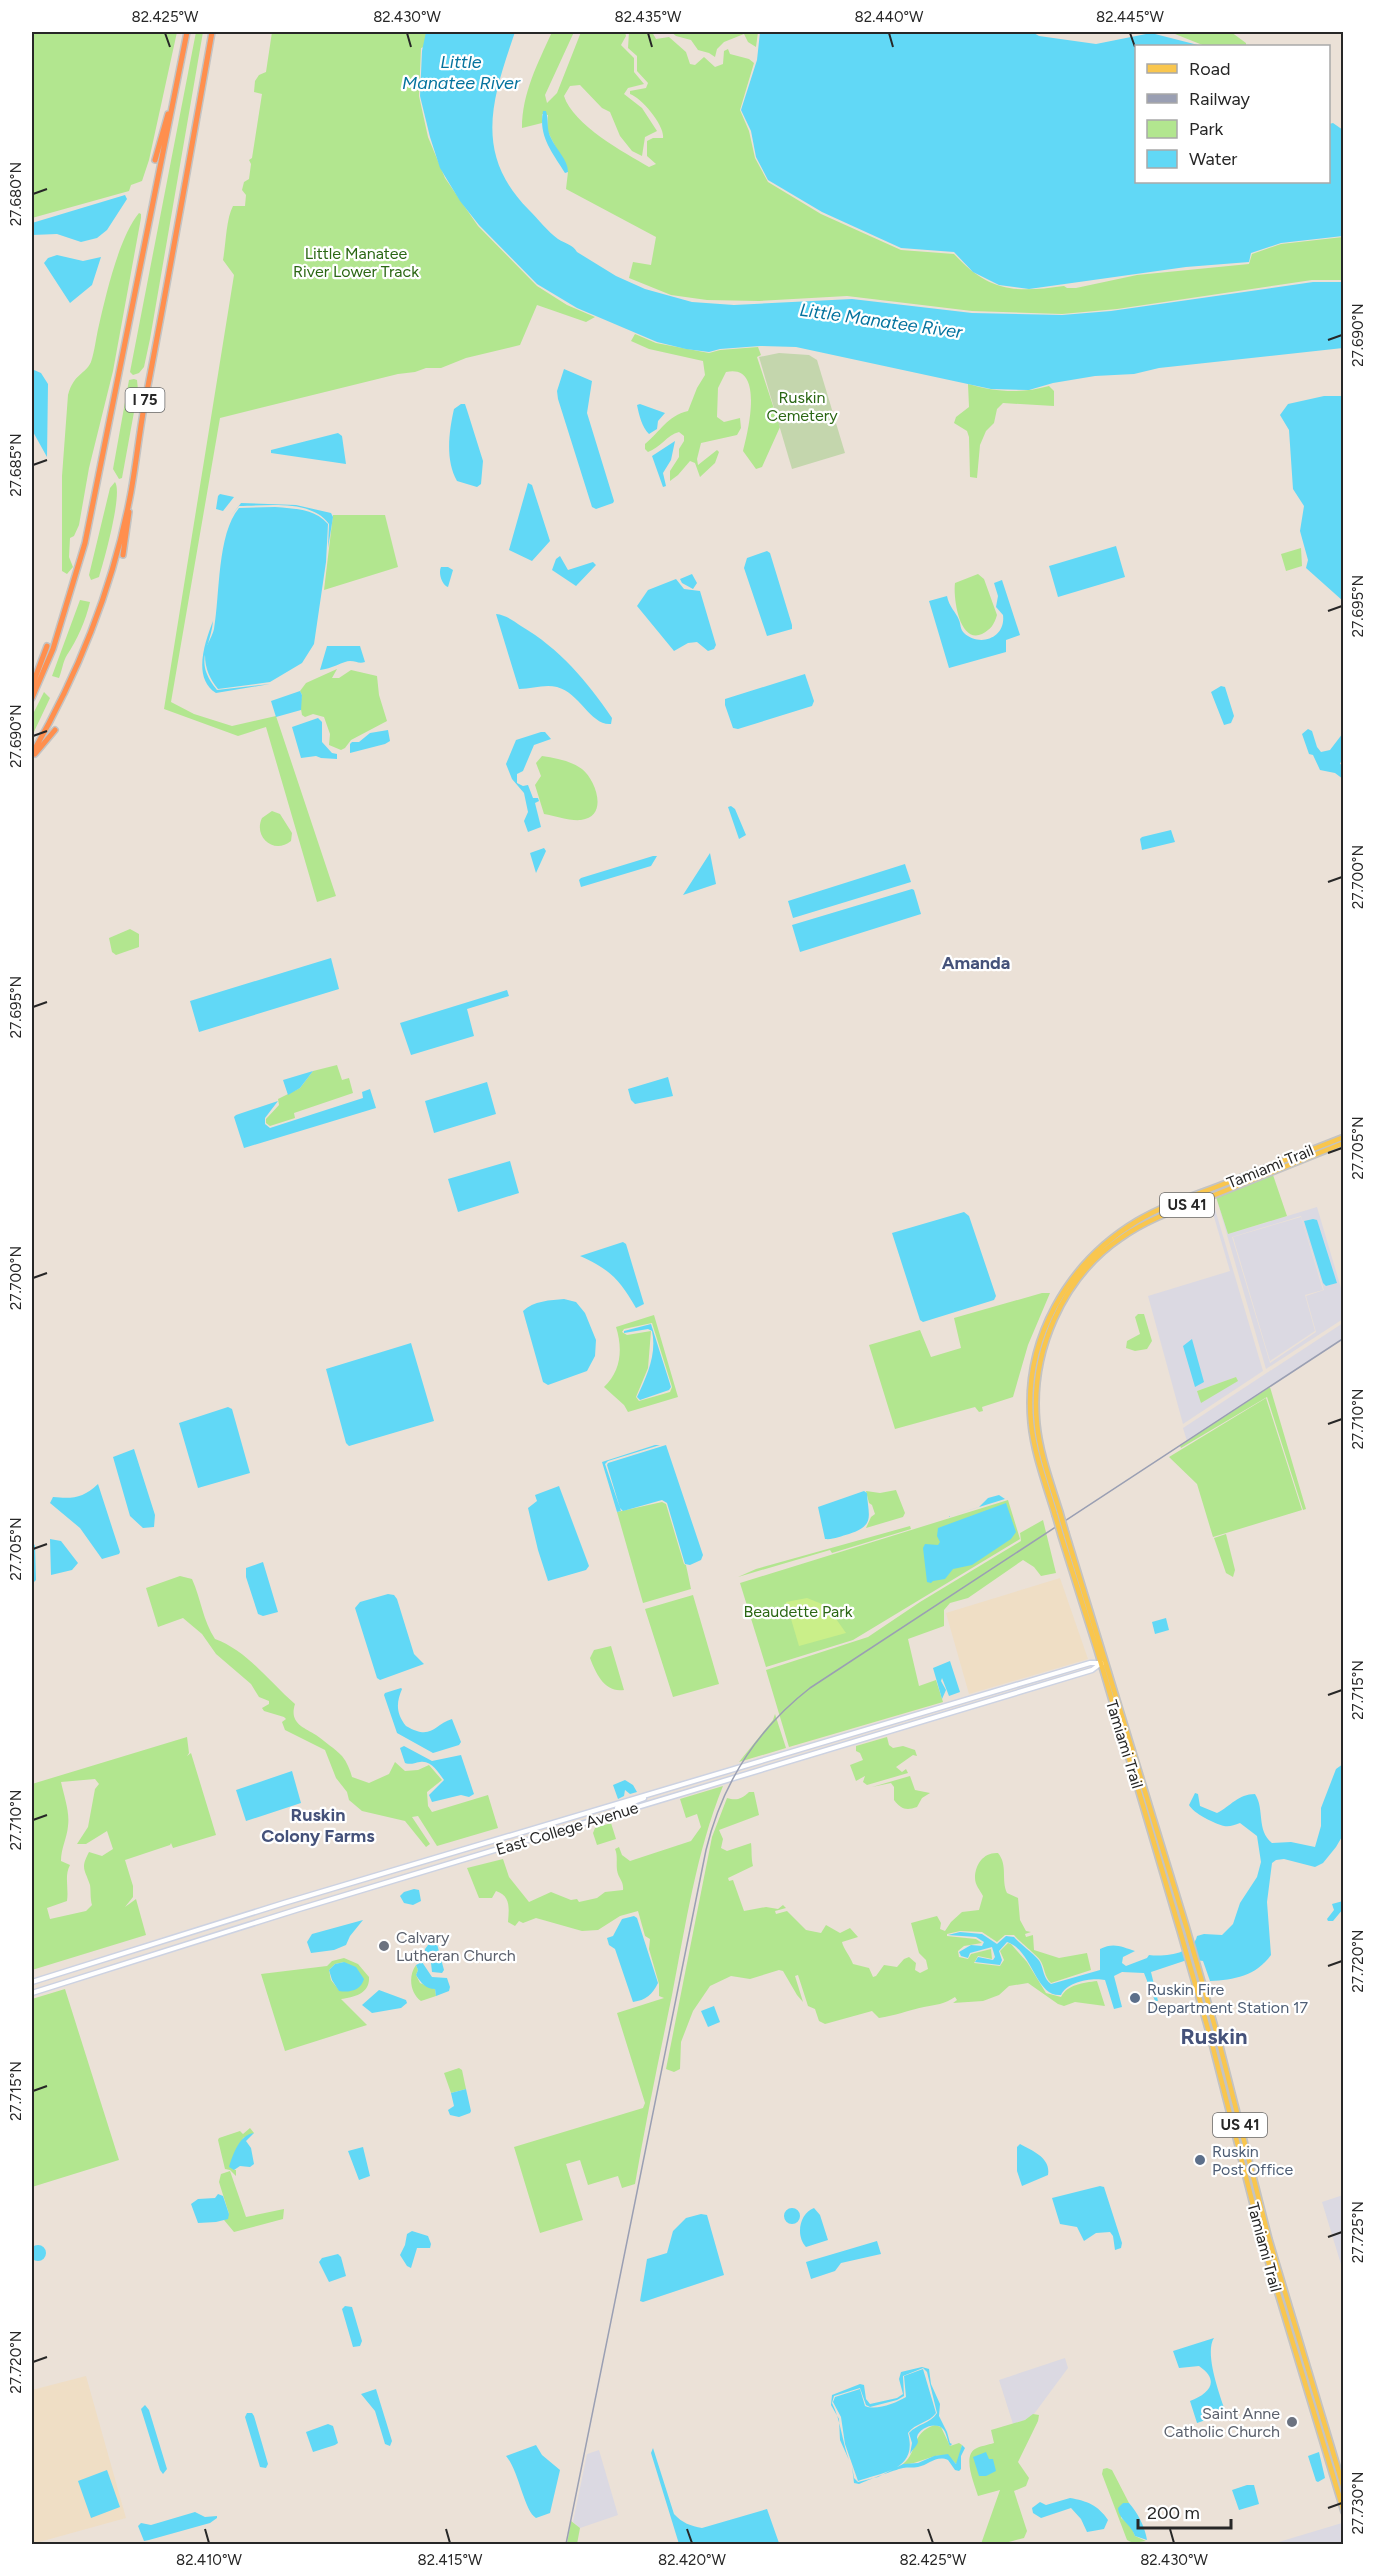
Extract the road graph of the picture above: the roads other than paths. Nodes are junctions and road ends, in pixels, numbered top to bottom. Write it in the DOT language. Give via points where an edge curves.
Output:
graph roads {
  1 [pos="187,32"];
  2 [pos="212,32"];
  3 [pos="176,89"];
  4 [pos="155,160"];
  5 [pos="130,493"];
  6 [pos="123,555"];
  7 [pos="46,646"];
  8 [pos="32,686"];
  9 [pos="32,698"];
  10 [pos="55,730"];
  11 [pos="32,756"];
  12 [pos="1344,1137"];
  13 [pos="1344,1143"];
  14 [pos="1057,1514"];
  15 [pos="1104,1663"];
  16 [pos="1115,1713"];
  17 [pos="1124,1719"];
  18 [pos="854,1734"];
  19 [pos="861,1739"];
  20 [pos="647,1795"];
  21 [pos="610,1806"];
  22 [pos="616,1809"];
  23 [pos="622,1812"];
  24 [pos="574,1826"];
  25 [pos="32,1982"];
  26 [pos="32,1993"];
  27 [pos="1225,2095"];
  28 [pos="1239,2122"];
  29 [pos="1236,2137"];
  30 [pos="1250,2166"];
  31 [pos="1307,2391"];
  32 [pos="1316,2397"];
  33 [pos="1309,2399"];
  34 [pos="1320,2414"];
  35 [pos="1337,2467"];
  36 [pos="1330,2469"];
  37 [pos="1344,2489"];
  38 [pos="1343,2510"];
  1 -- 3 [label="highway, I 75"];
  2 -- 5 [label="highway, I 75"];
  3 -- 4 [label="highway"];
  3 -- 9 [label="highway, I 75" via="86,543 57,638"];
  5 -- 6 [label="highway"];
  5 -- 11 [label="highway, I 75" via="97,613"];
  7 -- 8 [label="highway"];
  10 -- 11 [label="highway"];
  12 -- 14 [label="main road, Tamiami Trail / US 41" via="1141,1219 1108,1240 1073,1276 1043,1331 1031,1384 1033,1435"];
  13 -- 14 [label="main road, Tamiami Trail / US 41" via="1155,1218 1112,1245 1079,1278 1053,1321 1037,1384 1038,1432"];
  14 -- 15 [label="main road, Tamiami Trail / US 41, bridge"];
  14 -- 15 [label="main road, Tamiami Trail / US 41, bridge"];
  15 -- 16 [label="main road, Tamiami Trail / US 41"];
  15 -- 17 [label="main road, Tamiami Trail / US 41"];
  15 -- 18 [label="main road, East College Avenue" via="1090,1663"];
  15 -- 19 [label="main road, East College Avenue" via="1092,1670"];
  16 -- 17 [label="main road"];
  16 -- 27 [label="main road, Tamiami Trail / US 41"];
  17 -- 28 [label="main road, Tamiami Trail / US 41"];
  18 -- 19 [label="main road"];
  18 -- 20 [label="main road, East College Avenue"];
  19 -- 23 [label="main road, East College Avenue"];
  20 -- 21 [label="main road, East College Avenue"];
  20 -- 22 [label="main road"];
  21 -- 22 [label="main road"];
  21 -- 24 [label="main road" via="609,1812"];
  21 -- 25 [label="main road, East College Avenue"];
  22 -- 23 [label="main road"];
  23 -- 24 [label="main road, East College Avenue"];
  24 -- 26 [label="main road, East College Avenue"];
  27 -- 28 [label="main road"];
  27 -- 29 [label="main road, Tamiami Trail / US 41"];
  28 -- 30 [label="main road, Tamiami Trail / US 41"];
  29 -- 30 [label="main road"];
  29 -- 31 [label="main road, Tamiami Trail / US 41"];
  30 -- 32 [label="main road, Tamiami Trail / US 41"];
  31 -- 32 [label="main road"];
  31 -- 33 [label="main road, Tamiami Trail / US 41"];
  32 -- 34 [label="main road, Tamiami Trail / US 41"];
  33 -- 34 [label="main road"];
  33 -- 36 [label="main road, Tamiami Trail / US 41"];
  34 -- 35 [label="main road, Tamiami Trail / US 41"];
  35 -- 36 [label="main road"];
  35 -- 37 [label="main road, Tamiami Trail / US 41"];
  36 -- 38 [label="main road, Tamiami Trail / US 41"];
}
